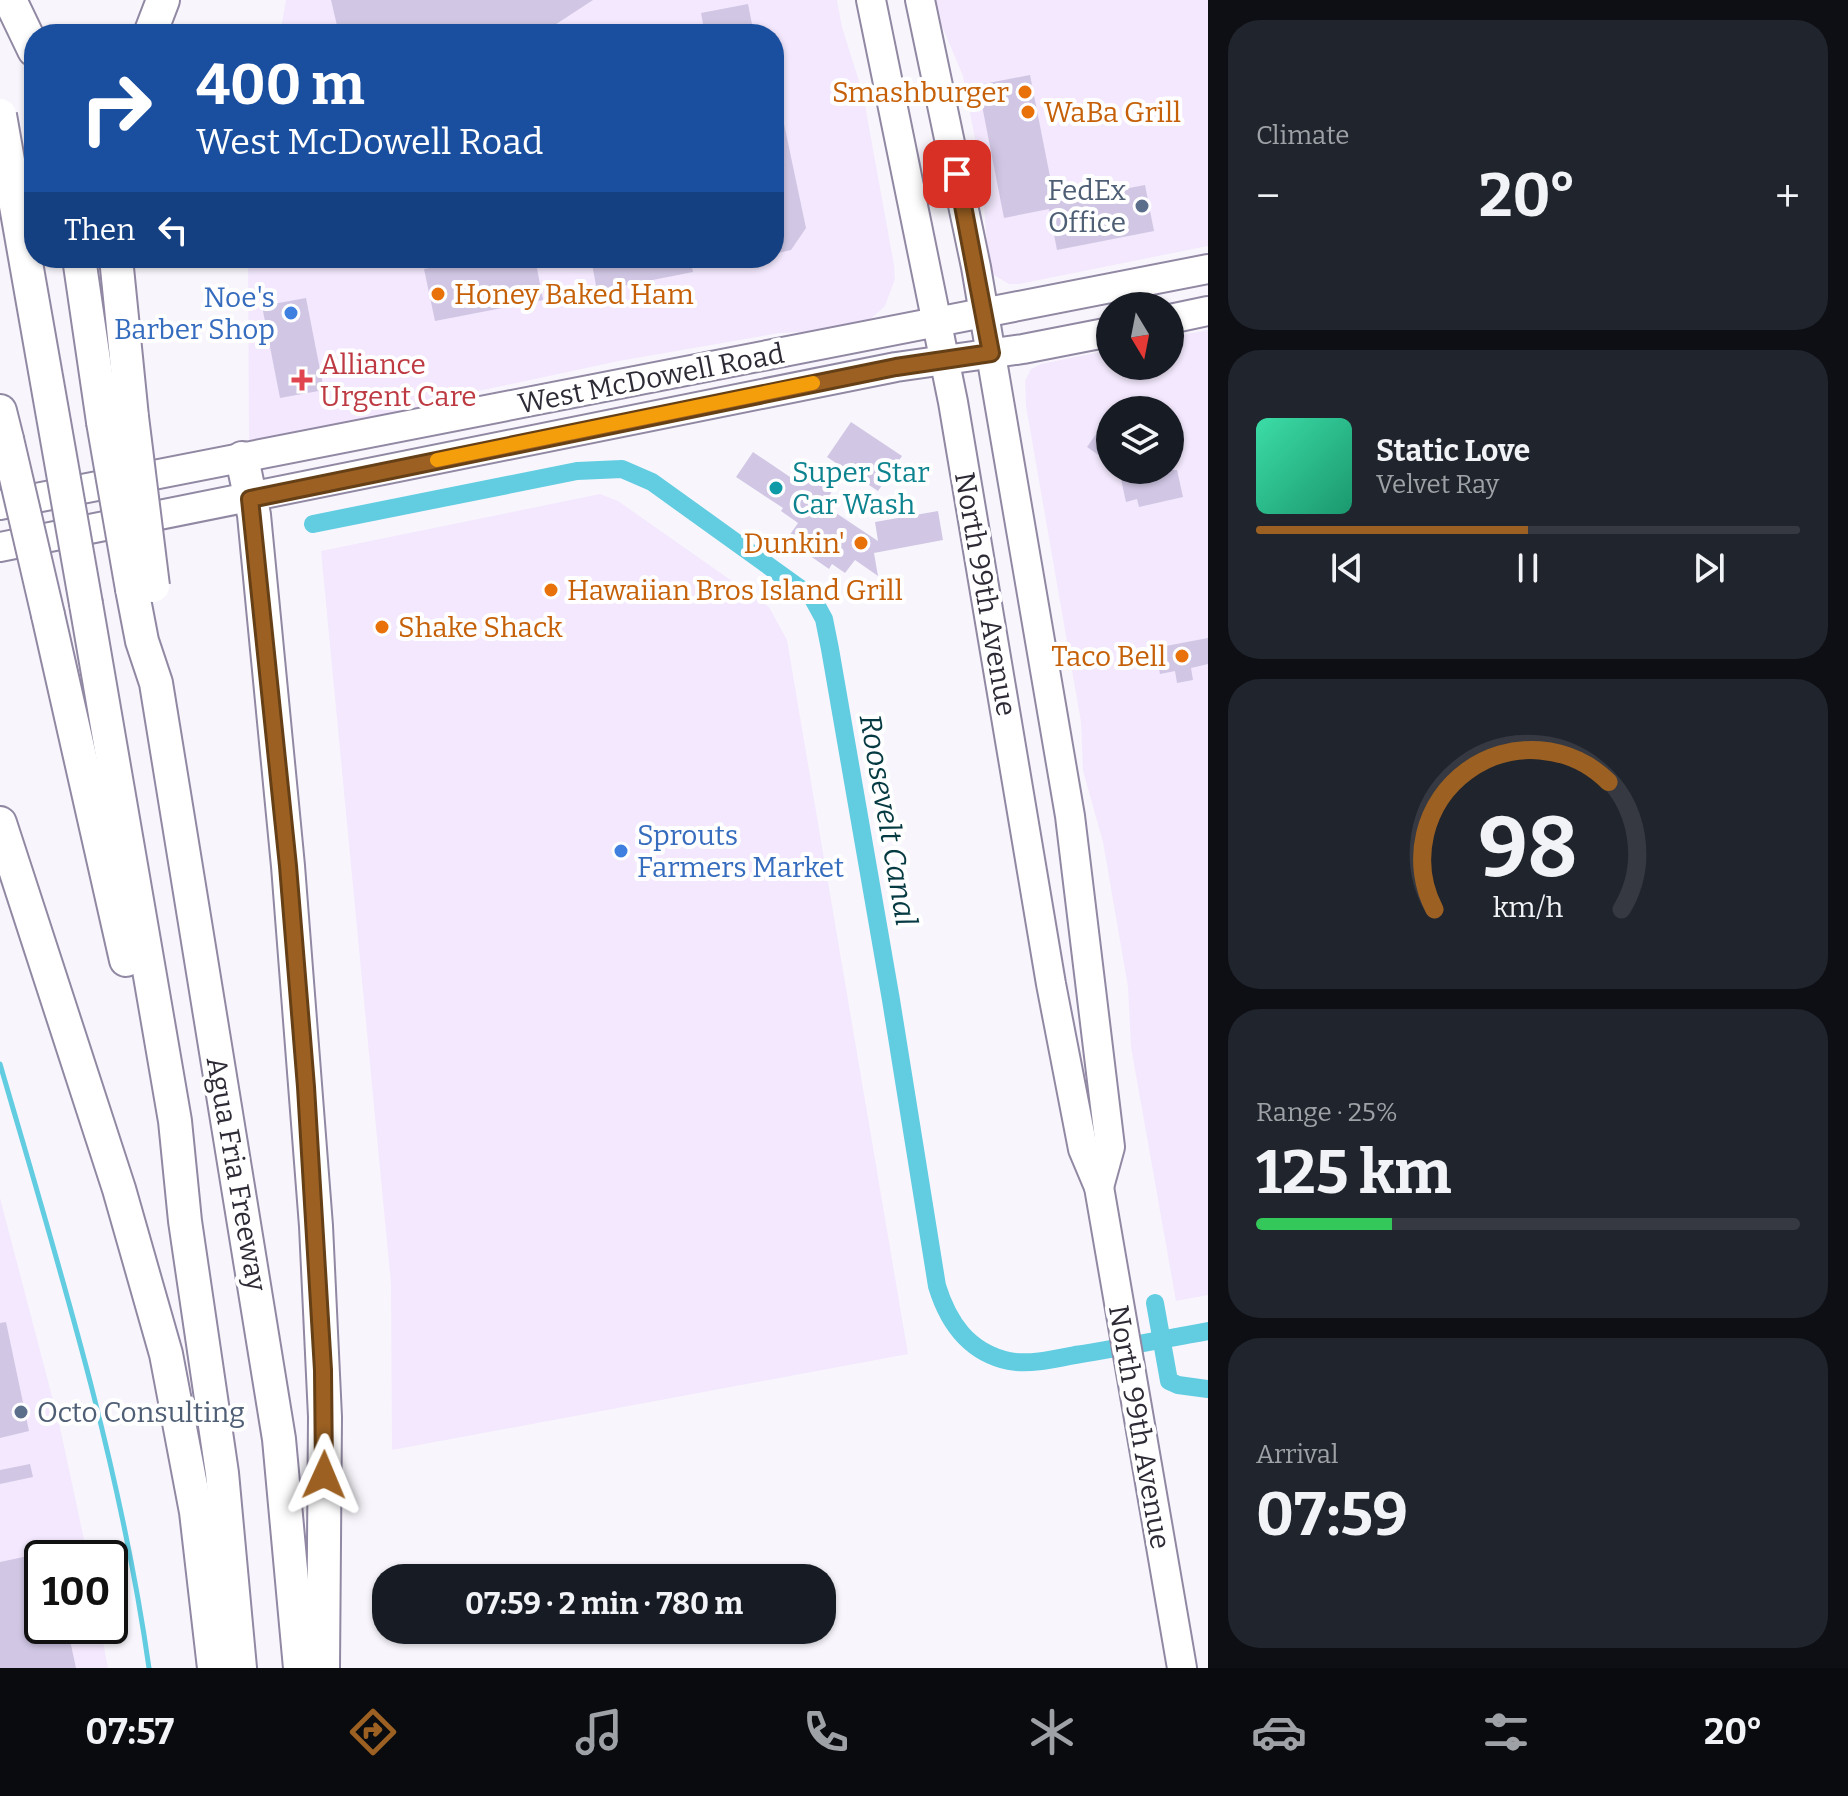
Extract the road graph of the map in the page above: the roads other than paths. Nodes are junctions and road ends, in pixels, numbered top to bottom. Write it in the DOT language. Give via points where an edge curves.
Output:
graph roads {
  1 [pos="10,0"];
  2 [pos="163,0"];
  3 [pos="871,0"];
  4 [pos="920,0"];
  5 [pos="154,24"];
  6 [pos="24,29"];
  7 [pos="0,115"];
  8 [pos="24,251"];
  9 [pos="27,268"];
  10 [pos="81,268"];
  11 [pos="116,268"];
  12 [pos="1208,269"];
  13 [pos="1208,311"];
  14 [pos="984,313"];
  15 [pos="1184,316"];
  16 [pos="937,323"];
  17 [pos="1096,334"];
  18 [pos="991,353"];
  19 [pos="944,359"];
  20 [pos="118,420"];
  21 [pos="3,425"];
  22 [pos="242,458"];
  23 [pos="250,499"];
  24 [pos="0,505"];
  25 [pos="0,547"];
  26 [pos="0,823"];
  27 [pos="1099,1187"];
  28 [pos="185,1221"];
  29 [pos="214,1668"];
  30 [pos="240,1668"];
  31 [pos="300,1668"];
  32 [pos="323,1668"];
  33 [pos="1182,1668"];
  1 -- 6 [label="highway"];
  2 -- 5 [label="highway"];
  3 -- 16 [label="main road, North 99th Avenue"];
  4 -- 14 [label="main road, North 99th Avenue"];
  7 -- 8 [label="highway, bridge"];
  9 -- 28 [label="highway, bridge" via="175,1121"];
  10 -- 20 [label="highway"];
  11 -- 20 [label="highway"];
  12 -- 14 [label="main road, West McDowell Road"];
  13 -- 15 [label="main road"];
  14 -- 16 [label="main road, West McDowell Road"];
  14 -- 18 [label="main road, North 99th Avenue"];
  16 -- 19 [label="main road, North 99th Avenue"];
  16 -- 22 [label="main road, West McDowell Road"];
  17 -- 18 [label="main road, West McDowell Road"];
  18 -- 19 [label="main road, West McDowell Road"];
  18 -- 27 [label="main road, North 99th Avenue" via="1074,842 1110,1147"];
  19 -- 23 [label="main road, West McDowell Road"];
  19 -- 27 [label="main road, North 99th Avenue" via="1051,984 1083,1149"];
  20 -- 31 [label="highway, Agua Fria Freeway, bridge" via="142,587 158,639 156,683 277,1424"];
  21 -- 28 [label="highway, bridge"];
  22 -- 23 [label="highway"];
  22 -- 24 [label="main road, West McDowell Road"];
  23 -- 25 [label="main road, West McDowell Road"];
  23 -- 32 [label="highway" via="288,866 316,1226 325,1417"];
  26 -- 29 [label="highway" via="123,1202 166,1354 196,1512"];
  27 -- 33 [label="main road, North 99th Avenue"];
  28 -- 30 [label="highway" via="216,1423"];
}
